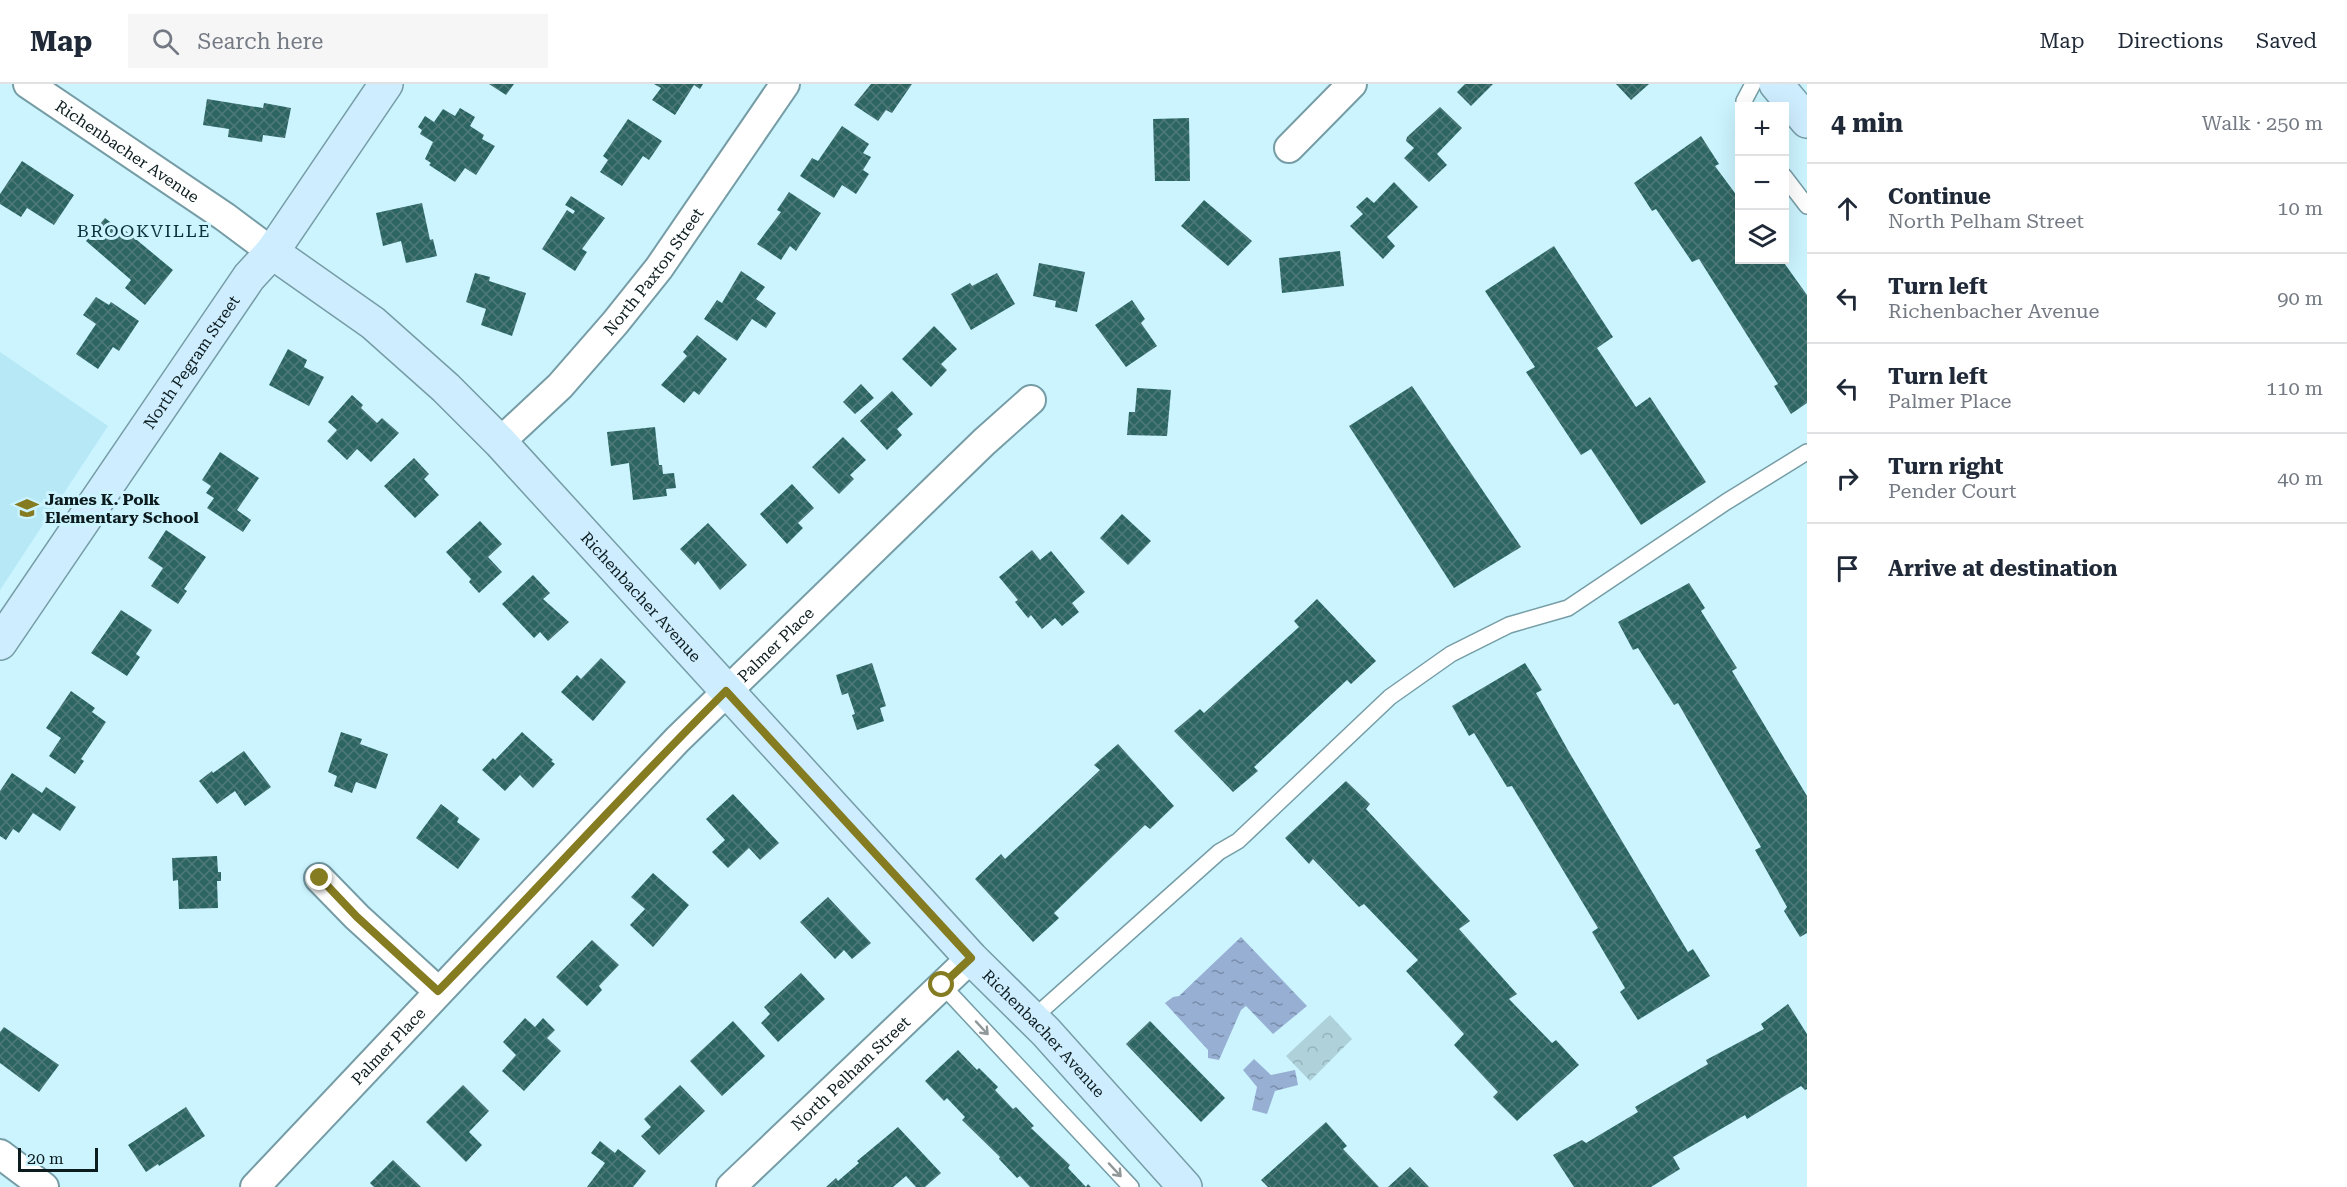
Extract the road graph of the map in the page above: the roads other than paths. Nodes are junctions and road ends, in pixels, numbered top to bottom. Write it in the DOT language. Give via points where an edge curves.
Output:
graph roads {
  1 [pos="28,84"];
  2 [pos="386,84"];
  3 [pos="785,84"];
  4 [pos="1352,84"];
  5 [pos="1753,84"];
  6 [pos="1776,84"];
  7 [pos="1744,102"];
  8 [pos="1807,121"];
  9 [pos="1289,148"];
  10 [pos="1789,181"];
  11 [pos="1807,206"];
  12 [pos="272,252"];
  13 [pos="1031,400"];
  14 [pos="500,442"];
  15 [pos="1807,452"];
  16 [pos="0,643"];
  17 [pos="726,691"];
  18 [pos="320,878"];
  19 [pos="971,958"];
  20 [pos="942,985"];
  21 [pos="438,991"];
  22 [pos="1032,1019"];
  23 [pos="0,1154"];
  24 [pos="44,1187"];
  25 [pos="255,1187"];
  26 [pos="731,1187"];
  27 [pos="1131,1187"];
  28 [pos="1185,1187"];
  1 -- 12 [label="street, Richenbacher Avenue"];
  2 -- 12 [label="street, North Pegram Street"];
  3 -- 14 [label="street, North Paxton Street" via="652,277 560,386"];
  4 -- 9 [label="street"];
  5 -- 7 [label="lane"];
  6 -- 8 [label="street"];
  10 -- 11 [label="lane"];
  12 -- 14 [label="street, Richenbacher Avenue" via="373,323"];
  12 -- 16 [label="street, North Pegram Street" via="249,277"];
  13 -- 17 [label="street, Palmer Place"];
  14 -- 17 [label="street, Richenbacher Avenue"];
  15 -- 22 [label="lane" via="1568,609 1509,624 1451,654 1390,697 1238,841 1219,852"];
  17 -- 19 [label="street, Richenbacher Avenue"];
  17 -- 21 [label="street, Palmer Place"];
  18 -- 21 [label="street"];
  19 -- 20 [label="street, North Pelham Street"];
  19 -- 22 [label="street, Richenbacher Avenue"];
  20 -- 26 [label="street, North Pelham Street"];
  20 -- 27 [label="lane, one-way"];
  21 -- 25 [label="street, Palmer Place"];
  22 -- 28 [label="street, Richenbacher Avenue"];
  23 -- 24 [label="street"];
}
